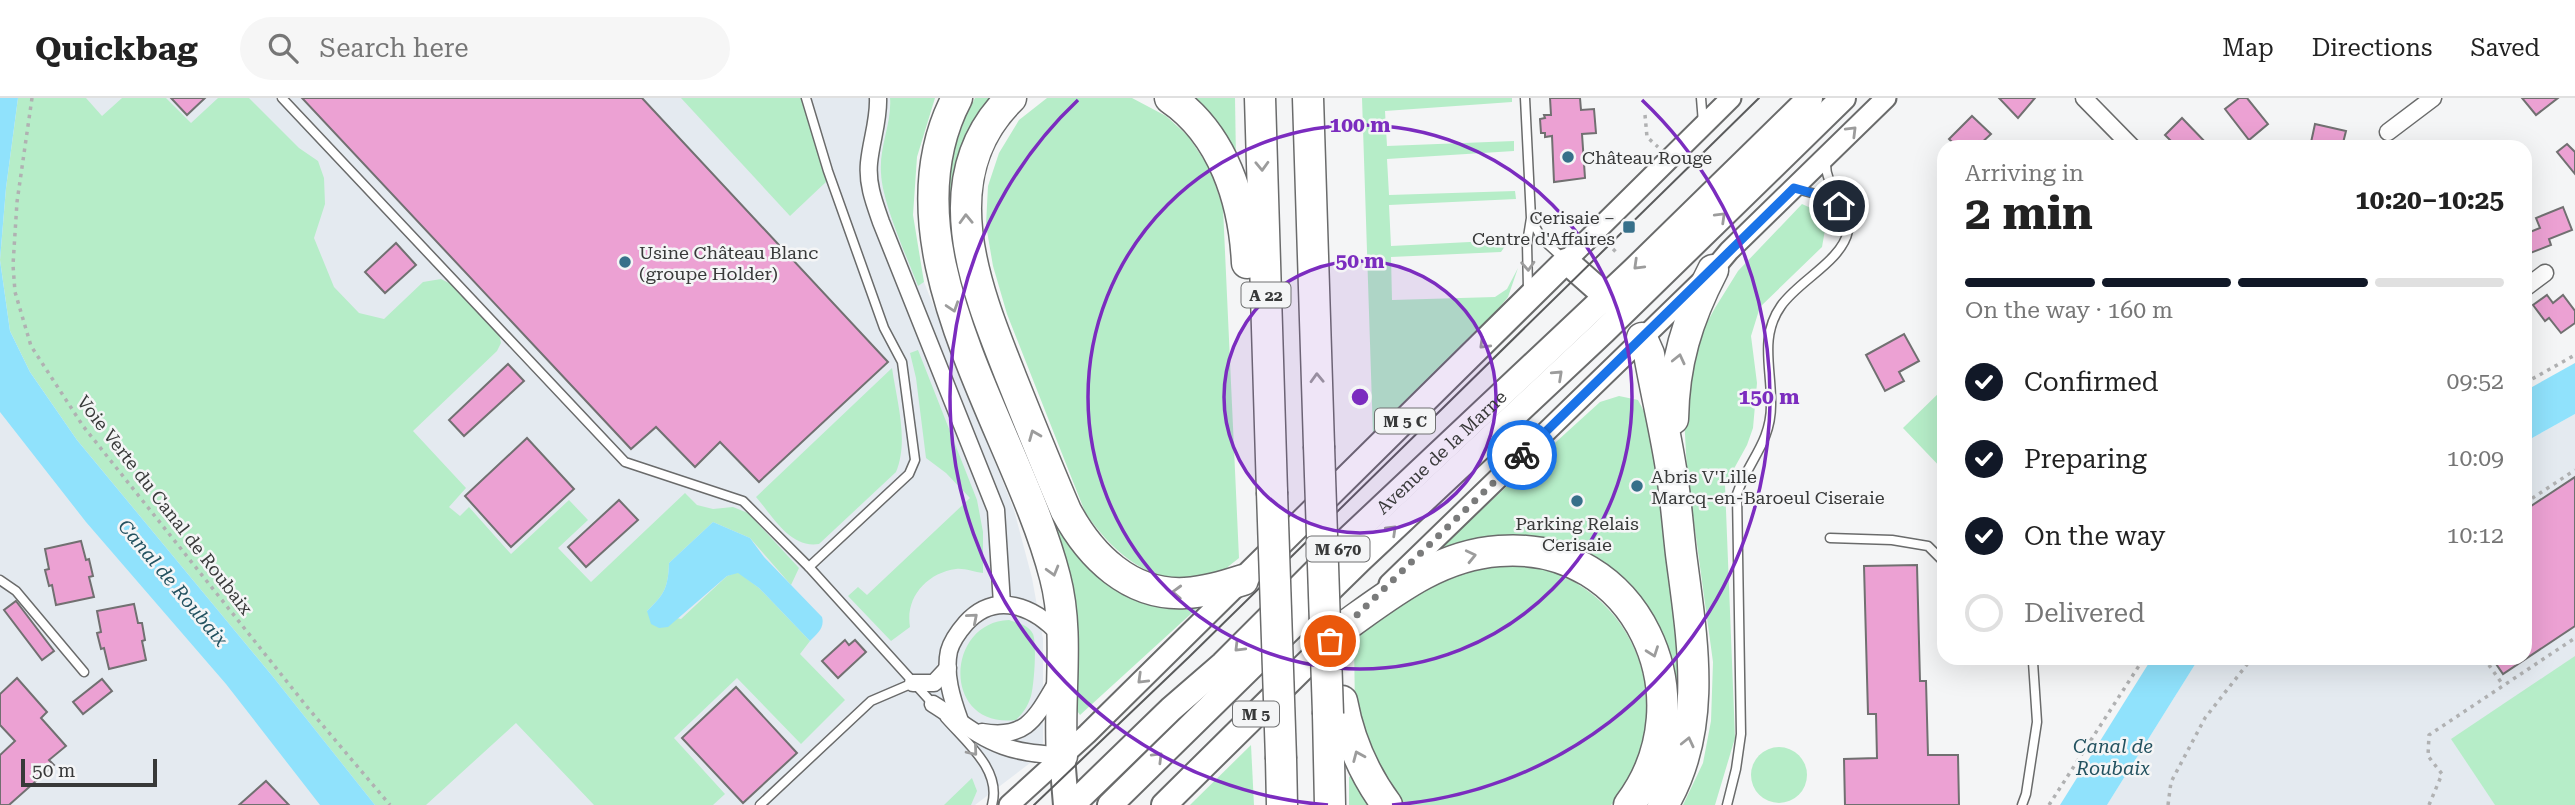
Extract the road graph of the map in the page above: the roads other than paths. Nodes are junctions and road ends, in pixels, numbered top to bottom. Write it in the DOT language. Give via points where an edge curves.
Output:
graph roads {
  1 [pos="282,98"];
  2 [pos="806,98"];
  3 [pos="877,98"];
  4 [pos="957,98"];
  5 [pos="1011,98"];
  6 [pos="1170,98"];
  7 [pos="1260,98"];
  8 [pos="1308,98"];
  9 [pos="1525,98"];
  10 [pos="1701,98"];
  11 [pos="1731,98"];
  12 [pos="1810,98"];
  13 [pos="1843,98"];
  14 [pos="1886,98"];
  15 [pos="2084,98"];
  16 [pos="2433,98"];
  17 [pos="1703,124"];
  18 [pos="2388,132"];
  19 [pos="2125,140"];
  20 [pos="1827,156"];
  21 [pos="1794,188"];
  22 [pos="1848,214"];
  23 [pos="1531,218"];
  24 [pos="1566,261"];
  25 [pos="1713,270"];
  26 [pos="2545,273"];
  27 [pos="2532,283"];
  28 [pos="1615,303"];
  29 [pos="1518,311"];
  30 [pos="1642,338"];
  31 [pos="1271,446"];
  32 [pos="1672,475"];
  33 [pos="1830,538"];
  34 [pos="1937,555"];
  35 [pos="809,568"];
  36 [pos="0,580"];
  37 [pos="1243,580"];
  38 [pos="1002,604"];
  39 [pos="1348,624"];
  40 [pos="1062,637"];
  41 [pos="2033,665"];
  42 [pos="948,668"];
  43 [pos="84,672"];
  44 [pos="1061,674"];
  45 [pos="913,683"];
  46 [pos="933,704"];
  47 [pos="1335,708"];
  48 [pos="966,726"];
  49 [pos="1062,756"];
  50 [pos="760,805"];
  51 [pos="992,805"];
  52 [pos="1009,805"];
  53 [pos="1066,805"];
  54 [pos="1072,805"];
  55 [pos="1110,805"];
  56 [pos="1164,805"];
  57 [pos="1282,805"];
  58 [pos="1330,805"];
  59 [pos="1387,805"];
  60 [pos="1629,805"];
  61 [pos="1663,805"];
  62 [pos="1727,805"];
  63 [pos="2022,805"];
  1 -- 35 [label="lane" via="625,461 743,501"];
  2 -- 35 [label="lane" via="884,328 902,362 915,460 909,474"];
  3 -- 38 [label="street" via="869,164 871,191 996,510"];
  4 -- 40 [label="highway, one-way" via="933,174 941,261 971,359 1050,559"];
  37 -- 5 [label="highway, one-way" via="1183,593 1143,586 1098,558 1066,511 985,309 968,243 966,209 974,155 985,130"];
  6 -- 31 [label="highway" via="1209,135 1237,197 1245,229 1255,361"];
  7 -- 31 [label="highway, A 22, one-way"];
  47 -- 8 [label="highway, A 22, one-way, bridge" via="1323,569"];
  9 -- 23 [label="lane"];
  10 -- 17 [label="lane"];
  11 -- 17 [label="street, M 5 C"];
  12 -- 28 [label="main road, Avenue de la Marne / M 670, one-way"];
  28 -- 13 [label="main road, Avenue de la Marne / M 670, one-way"];
  20 -- 14 [label="street, M 5, one-way"];
  15 -- 19 [label="street"];
  16 -- 18 [label="street"];
  17 -- 24 [label="street, M 5 C"];
  20 -- 21 [label="street, M 5"];
  20 -- 22 [label="lane" via="1826,175"];
  21 -- 22 [label="lane" via="1823,196"];
  21 -- 25 [label="street, M 5"];
  22 -- 62 [label="lane" via="1848,233 1839,249 1782,304 1769,325 1772,407 1759,454 1737,494 1741,734"];
  23 -- 24 [label="lane" via="1542,239"];
  23 -- 29 [label="lane, one-way" via="1528,286"];
  24 -- 28 [label="main road"];
  24 -- 29 [label="main road, M 5 C"];
  25 -- 30 [label="street, M 5"];
  32 -- 25 [label="highway, one-way" via="1676,367"];
  26 -- 27 [label="street"];
  28 -- 30 [label="main road"];
  28 -- 54 [label="main road, Avenue de la Marne / M 670, one-way" via="1348,539"];
  55 -- 28 [label="main road, Avenue de la Marne / M 670, one-way"];
  29 -- 37 [label="main road, M 5 C, one-way"];
  30 -- 32 [label="highway"];
  30 -- 39 [label="street, M 5"];
  31 -- 57 [label="highway, A 22, bridge"];
  61 -- 32 [label="highway, one-way" via="1684,758 1693,710 1691,632"];
  33 -- 34 [label="lane" via="1892,540 1928,546"];
  35 -- 45 [label="lane"];
  36 -- 43 [label="lane" via="16,591"];
  37 -- 49 [label="street, M 5 C, one-way"];
  38 -- 40 [label="street" via="1037,614"];
  42 -- 38 [label="street, one-way" via="949,651 962,627 981,610"];
  39 -- 56 [label="main road, M 5"];
  39 -- 60 [label="highway, one-way" via="1422,574 1471,555 1523,550 1548,555 1607,584 1638,617 1660,673 1664,702 1651,771"];
  40 -- 44 [label="highway"];
  41 -- 63 [label="lane" via="2037,722"];
  42 -- 45 [label="street" via="934,683"];
  42 -- 48 [label="street" via="951,694"];
  44 -- 48 [label="street" via="1039,712 1017,732 1001,734"];
  44 -- 49 [label="highway"];
  45 -- 46 [label="lane"];
  45 -- 50 [label="lane" via="871,701"];
  46 -- 48 [label="street"];
  46 -- 51 [label="lane, one-way" via="988,770 995,786"];
  47 -- 58 [label="highway"];
  59 -- 47 [label="highway, one-way" via="1364,770"];
  48 -- 49 [label="street" via="1014,750"];
  49 -- 52 [label="street, M 5 C"];
  49 -- 53 [label="main road"];
}
